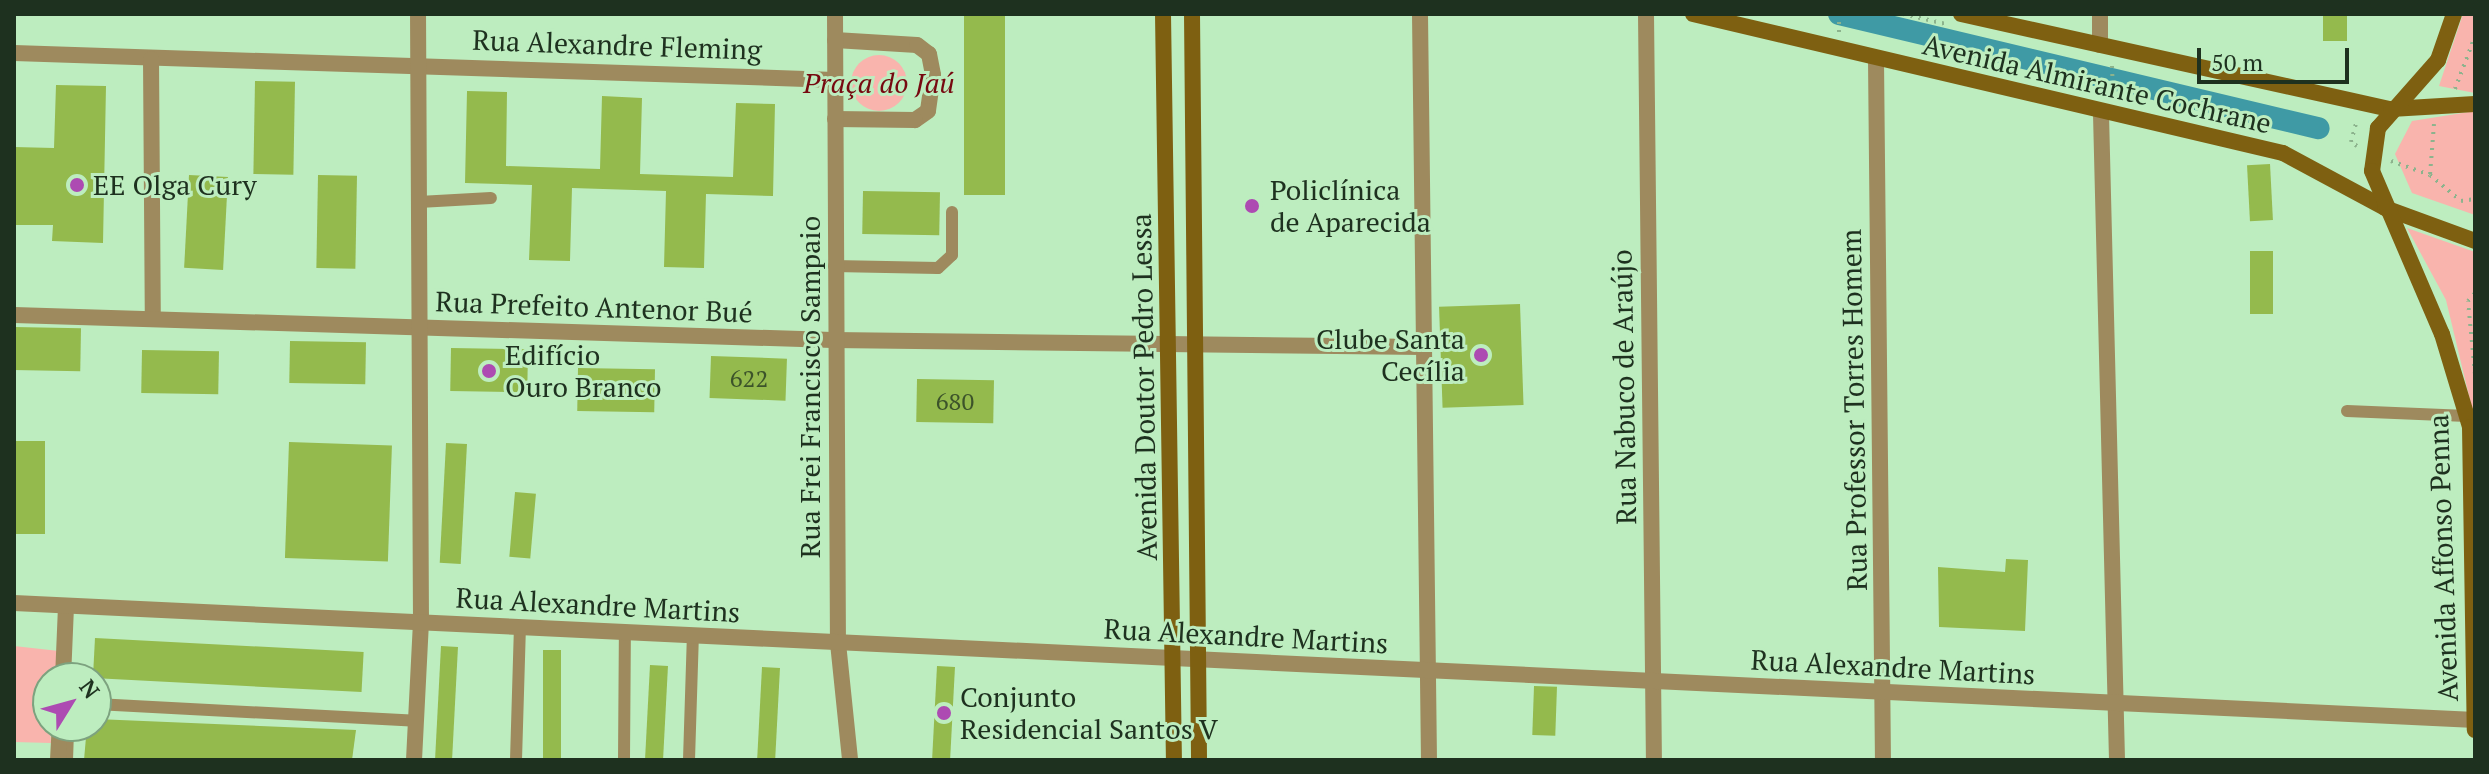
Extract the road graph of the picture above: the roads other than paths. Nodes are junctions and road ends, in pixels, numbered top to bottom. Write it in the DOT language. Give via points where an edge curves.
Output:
graph roads {
  1 [pos="418,14"];
  2 [pos="835,14"];
  3 [pos="1163,14"];
  4 [pos="1192,14"];
  5 [pos="1420,14"];
  6 [pos="1646,14"];
  7 [pos="1693,14"];
  8 [pos="1961,14"];
  9 [pos="2100,14"];
  10 [pos="2454,14"];
  11 [pos="1987,17"];
  12 [pos="835,40"];
  13 [pos="2100,45"];
  14 [pos="14,53"];
  15 [pos="151,59"];
  16 [pos="1876,60"];
  17 [pos="419,62"];
  18 [pos="835,80"];
  19 [pos="2475,104"];
  20 [pos="2391,109"];
  21 [pos="2107,112"];
  22 [pos="835,119"];
  23 [pos="491,198"];
  24 [pos="419,202"];
  25 [pos="2385,208"];
  26 [pos="952,212"];
  27 [pos="2475,241"];
  28 [pos="834,266"];
  29 [pos="14,315"];
  30 [pos="153,319"];
  31 [pos="419,328"];
  32 [pos="833,340"];
  33 [pos="1172,344"];
  34 [pos="1196,345"];
  35 [pos="1424,347"];
  36 [pos="2347,411"];
  37 [pos="2467,416"];
  38 [pos="14,603"];
  39 [pos="66,606"];
  40 [pos="421,623"];
  41 [pos="520,628"];
  42 [pos="625,632"];
  43 [pos="693,636"];
  44 [pos="838,643"];
  45 [pos="1173,659"];
  46 [pos="1198,660"];
  47 [pos="64,662"];
  48 [pos="1428,671"];
  49 [pos="1653,682"];
  50 [pos="1883,692"];
  51 [pos="2116,703"];
  52 [pos="112,705"];
  53 [pos="2475,720"];
  54 [pos="416,721"];
  55 [pos="2475,730"];
  56 [pos="414,760"];
  57 [pos="516,760"];
  58 [pos="624,760"];
  59 [pos="689,760"];
  60 [pos="850,760"];
  61 [pos="1174,760"];
  62 [pos="1199,760"];
  63 [pos="1429,760"];
  64 [pos="1654,760"];
  65 [pos="1883,760"];
  66 [pos="2117,760"];
  1 -- 17 [label="street"];
  2 -- 12 [label="street, Rua Frei Francisco Sampaio"];
  3 -- 33 [label="main road, Avenida Doutor Pedro Lessa"];
  4 -- 34 [label="main road, Avenida Doutor Pedro Lessa"];
  5 -- 35 [label="street"];
  6 -- 49 [label="street, Rua Nabuco de Araújo"];
  7 -- 16 [label="main road, Avenida Almirante Cochrane"];
  8 -- 11 [label="main road, Avenida Almirante Cochrane"];
  9 -- 13 [label="street"];
  10 -- 20 [label="main road" via="2438,60"];
  11 -- 13 [label="main road, Avenida Almirante Cochrane"];
  12 -- 18 [label="street, Rua Frei Francisco Sampaio"];
  12 -- 22 [label="street" via="917,45 929,54 933,94 915,120"];
  13 -- 20 [label="main road, Avenida Almirante Cochrane"];
  14 -- 15 [label="street, Rua Alexandre Fleming"];
  15 -- 17 [label="street, Rua Alexandre Fleming"];
  15 -- 30 [label="street"];
  16 -- 21 [label="main road, Avenida Almirante Cochrane"];
  16 -- 50 [label="street, Rua Professor Torres Homem"];
  17 -- 18 [label="street, Rua Alexandre Fleming"];
  17 -- 24 [label="street"];
  18 -- 22 [label="street, Rua Frei Francisco Sampaio"];
  19 -- 20 [label="main road, Avenida Almirante Cochrane"];
  20 -- 25 [label="main road, Avenida Affonso Penna" via="2372,155"];
  21 -- 25 [label="main road, Avenida Almirante Cochrane" via="2283,153"];
  21 -- 51 [label="street"];
  22 -- 28 [label="street, Rua Frei Francisco Sampaio"];
  23 -- 24 [label="lane"];
  24 -- 31 [label="street"];
  25 -- 27 [label="main road, Avenida Almirante Cochrane"];
  25 -- 37 [label="main road, Avenida Affonso Penna" via="2442,334"];
  26 -- 28 [label="lane" via="952,255 938,268"];
  28 -- 32 [label="street, Rua Frei Francisco Sampaio"];
  29 -- 30 [label="street, Rua Prefeito Antenor Bué"];
  30 -- 31 [label="street, Rua Prefeito Antenor Bué"];
  31 -- 32 [label="street, Rua Prefeito Antenor Bué"];
  31 -- 40 [label="street"];
  32 -- 33 [label="street, Rua Prefeito Antenor Bué"];
  32 -- 44 [label="street, Rua Frei Francisco Sampaio"];
  33 -- 34 [label="street, Rua Prefeito Antenor Bué"];
  33 -- 45 [label="main road, Avenida Doutor Pedro Lessa"];
  34 -- 35 [label="street, Rua Prefeito Antenor Bué"];
  34 -- 46 [label="main road, Avenida Doutor Pedro Lessa"];
  35 -- 48 [label="street"];
  36 -- 37 [label="lane"];
  37 -- 53 [label="main road, Avenida Affonso Penna"];
  38 -- 39 [label="street, Rua Alexandre Martins"];
  39 -- 40 [label="street, Rua Alexandre Martins"];
  39 -- 47 [label="street"];
  40 -- 41 [label="street, Rua Alexandre Martins"];
  40 -- 54 [label="street"];
  41 -- 42 [label="street, Rua Alexandre Martins"];
  41 -- 57 [label="lane"];
  42 -- 43 [label="street, Rua Alexandre Martins"];
  42 -- 58 [label="lane"];
  43 -- 44 [label="street, Rua Alexandre Martins"];
  43 -- 59 [label="lane"];
  44 -- 45 [label="street, Rua Alexandre Martins"];
  44 -- 60 [label="street, Rua Frei Francisco Sampaio"];
  45 -- 46 [label="street, Rua Alexandre Martins"];
  45 -- 61 [label="main road, Avenida Doutor Pedro Lessa"];
  46 -- 48 [label="street, Rua Alexandre Martins"];
  46 -- 62 [label="main road, Avenida Doutor Pedro Lessa"];
  48 -- 49 [label="street, Rua Alexandre Martins"];
  48 -- 63 [label="street"];
  49 -- 50 [label="street, Rua Alexandre Martins"];
  49 -- 64 [label="street, Rua Nabuco de Araújo"];
  50 -- 51 [label="street, Rua Alexandre Martins"];
  50 -- 65 [label="street, Rua Professor Torres Homem"];
  51 -- 53 [label="street, Rua Alexandre Martins"];
  51 -- 66 [label="street"];
  52 -- 54 [label="lane"];
  53 -- 55 [label="main road, Avenida Affonso Penna"];
  54 -- 56 [label="street"];
}
